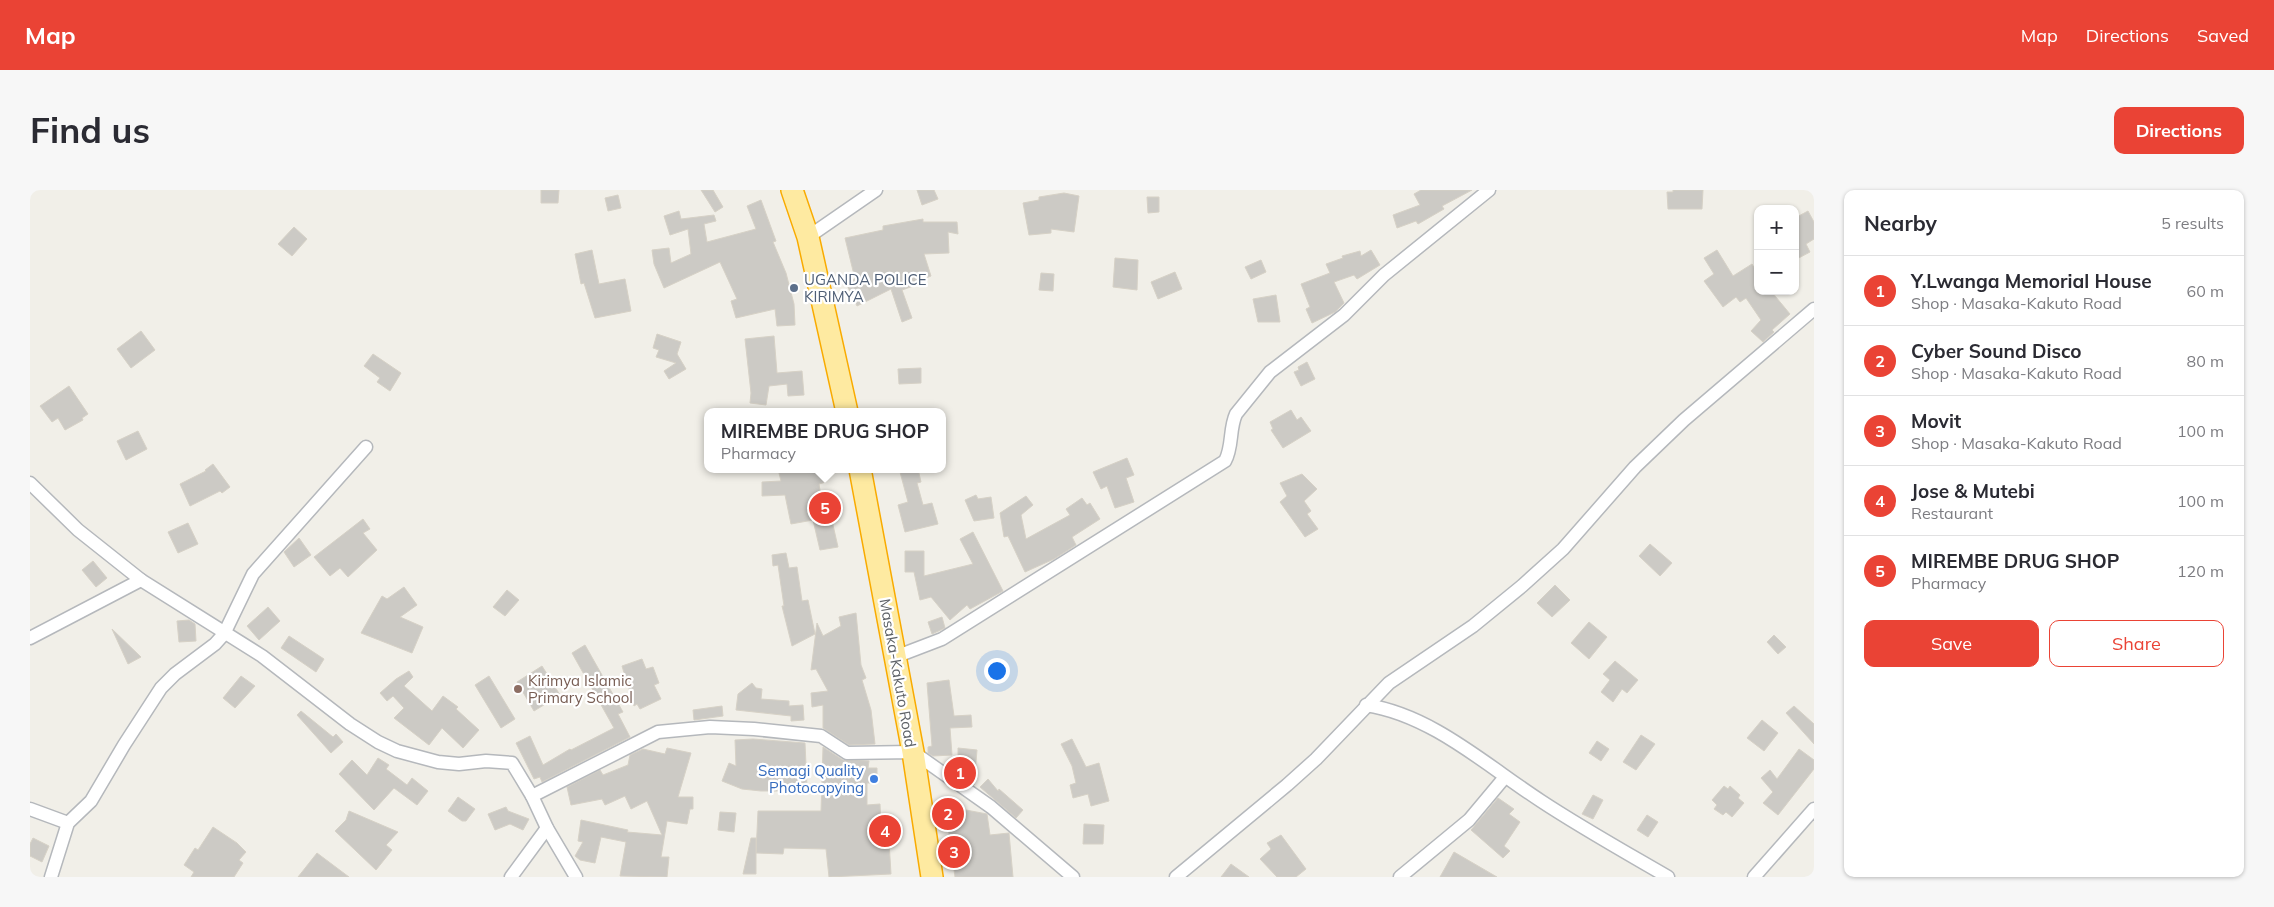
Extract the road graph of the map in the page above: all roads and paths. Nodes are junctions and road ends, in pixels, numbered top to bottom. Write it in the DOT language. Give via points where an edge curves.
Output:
graph roads {
  1 [pos="792,190"];
  2 [pos="876,190"];
  3 [pos="1489,190"];
  4 [pos="808,238"];
  5 [pos="1814,309"];
  6 [pos="846,408"];
  7 [pos="366,447"];
  8 [pos="861,473"];
  9 [pos="30,483"];
  10 [pos="141,580"];
  11 [pos="224,634"];
  12 [pos="30,638"];
  13 [pos="895,657"];
  14 [pos="1366,705"];
  15 [pos="913,752"];
  16 [pos="1505,777"];
  17 [pos="532,796"];
  18 [pos="30,809"];
  19 [pos="1814,809"];
  20 [pos="68,823"];
  21 [pos="547,828"];
  22 [pos="51,877"];
  23 [pos="511,877"];
  24 [pos="576,877"];
  25 [pos="932,877"];
  26 [pos="1072,877"];
  27 [pos="1176,877"];
  28 [pos="1400,877"];
  29 [pos="1668,877"];
  30 [pos="1754,877"];
  1 -- 4 [label="highway"];
  2 -- 4 [label="street"];
  3 -- 13 [label="street" via="1384,275 1344,315 1270,372 1236,414 1225,461 942,639"];
  4 -- 6 [label="highway"];
  5 -- 14 [label="street" via="1684,420 1635,467 1563,549 1522,586 1472,626 1389,683"];
  7 -- 11 [label="street" via="253,574"];
  8 -- 13 [label="highway, Masaka-Kakuto Road"];
  9 -- 10 [label="street" via="78,530"];
  10 -- 11 [label="street"];
  10 -- 12 [label="street"];
  11 -- 17 [label="street" via="262,656 378,742 397,751 438,762 512,763"];
  11 -- 20 [label="street" via="161,688 91,801"];
  13 -- 15 [label="highway, Masaka-Kakuto Road"];
  14 -- 16 [label="street" via="1390,711 1451,738"];
  14 -- 27 [label="street" via="1316,759"];
  15 -- 17 [label="street" via="847,753 821,736 754,729 710,727 670,730 658,732"];
  15 -- 25 [label="highway, Masaka-Kakuto Road"];
  15 -- 26 [label="street" via="991,807"];
  16 -- 28 [label="street" via="1469,820"];
  16 -- 29 [label="street" via="1557,812"];
  17 -- 21 [label="street"];
  18 -- 20 [label="street"];
  19 -- 30 [label="street"];
  20 -- 22 [label="street"];
  21 -- 23 [label="street"];
  21 -- 24 [label="street"];
}
